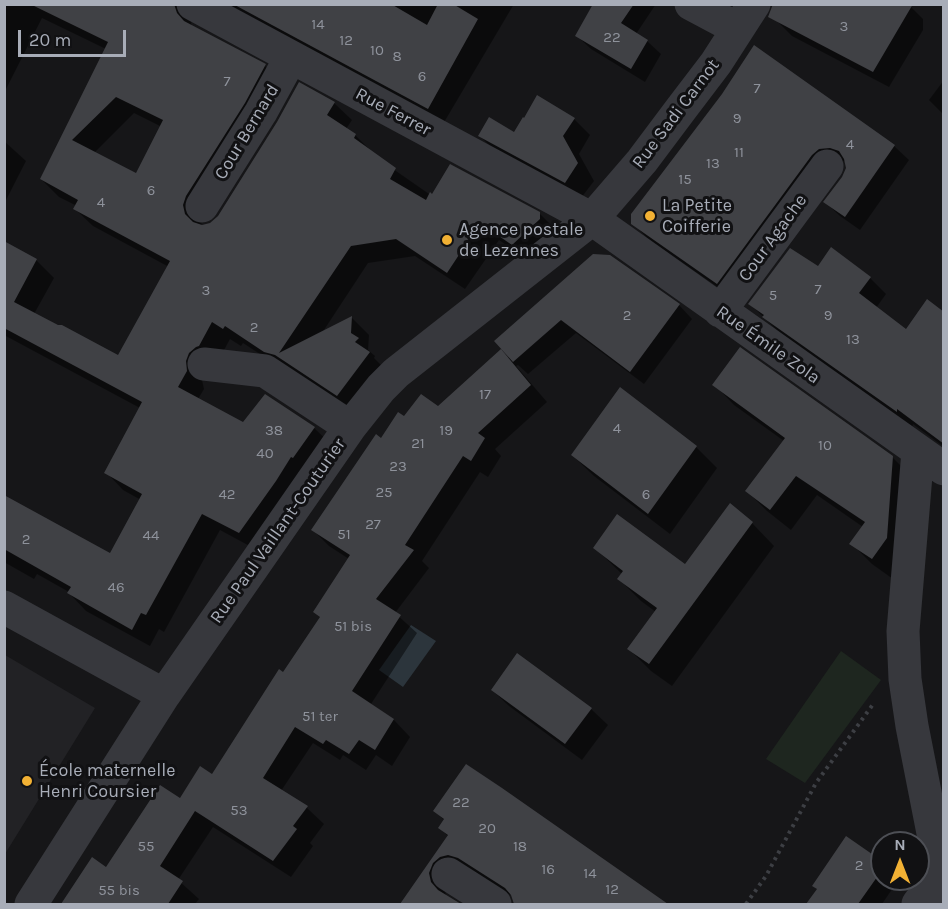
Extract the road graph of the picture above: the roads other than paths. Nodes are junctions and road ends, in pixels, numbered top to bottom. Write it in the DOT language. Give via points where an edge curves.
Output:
graph roads {
  1 [pos="193,4"];
  2 [pos="691,4"];
  3 [pos="746,17"];
  4 [pos="291,57"];
  5 [pos="826,166"];
  6 [pos="202,206"];
  7 [pos="592,219"];
  8 [pos="720,311"];
  9 [pos="204,364"];
  10 [pos="350,428"];
  11 [pos="931,460"];
  12 [pos="4,607"];
  13 [pos="164,694"];
  14 [pos="448,874"];
  15 [pos="942,881"];
  16 [pos="31,904"];
  17 [pos="495,904"];
  18 [pos="918,904"];
  1 -- 4 [label="street, Rue Ferrer"];
  2 -- 3 [label="street"];
  3 -- 7 [label="street, Rue Sadi Carnot" via="642,161"];
  4 -- 6 [label="street, Cour Bernard"];
  4 -- 7 [label="street, Rue Ferrer"];
  5 -- 8 [label="street, Cour Agache"];
  7 -- 8 [label="street, Rue Émile Zola"];
  7 -- 10 [label="street, Rue Paul Vaillant-Couturier" via="396,373"];
  8 -- 11 [label="street, Rue Émile Zola"];
  9 -- 10 [label="street" via="265,371"];
  10 -- 13 [label="street, Rue Paul Vaillant-Couturier"];
  11 -- 15 [label="street" via="903,631 912,726"];
  12 -- 13 [label="street"];
  13 -- 16 [label="street, Rue Paul Vaillant-Couturier"];
  14 -- 17 [label="street"];
  15 -- 18 [label="street"];
}
